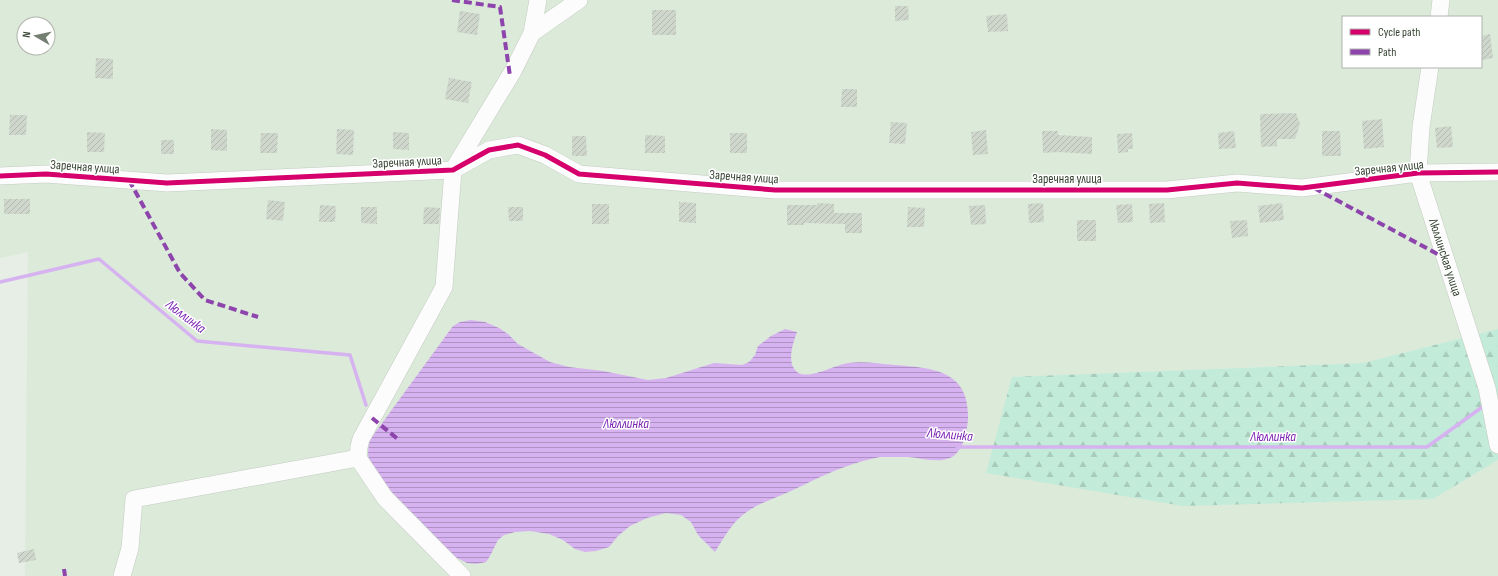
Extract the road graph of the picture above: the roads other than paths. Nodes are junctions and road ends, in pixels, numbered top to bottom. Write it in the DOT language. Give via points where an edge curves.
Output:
graph roads {
  1 [pos="538,0"];
  2 [pos="579,0"];
  3 [pos="1441,0"];
  4 [pos="1439,16"];
  5 [pos="532,33"];
  6 [pos="1430,68"];
  7 [pos="453,170"];
  8 [pos="1498,172"];
  9 [pos="1418,173"];
  10 [pos="0,176"];
  11 [pos="1498,445"];
  12 [pos="358,458"];
  13 [pos="122,576"];
  14 [pos="462,576"];
  1 -- 5 [label="street"];
  2 -- 5 [label="street"];
  3 -- 4 [label="street"];
  5 -- 7 [label="street" via="513,71"];
  6 -- 9 [label="street, Люллинская улица" via="1421,127"];
  7 -- 9 [label="street, Заречная улица" via="489,150 518,145 545,155 578,174 775,190 1167,190 1237,183 1302,188"];
  7 -- 10 [label="street, Заречная улица" via="167,183 46,174"];
  7 -- 12 [label="street" via="444,287 361,439"];
  8 -- 9 [label="street, Заречная улица"];
  9 -- 11 [label="street, Люллинская улица" via="1487,388"];
  12 -- 13 [label="street" via="134,499 130,548"];
  12 -- 14 [label="street" via="385,498"];
}
